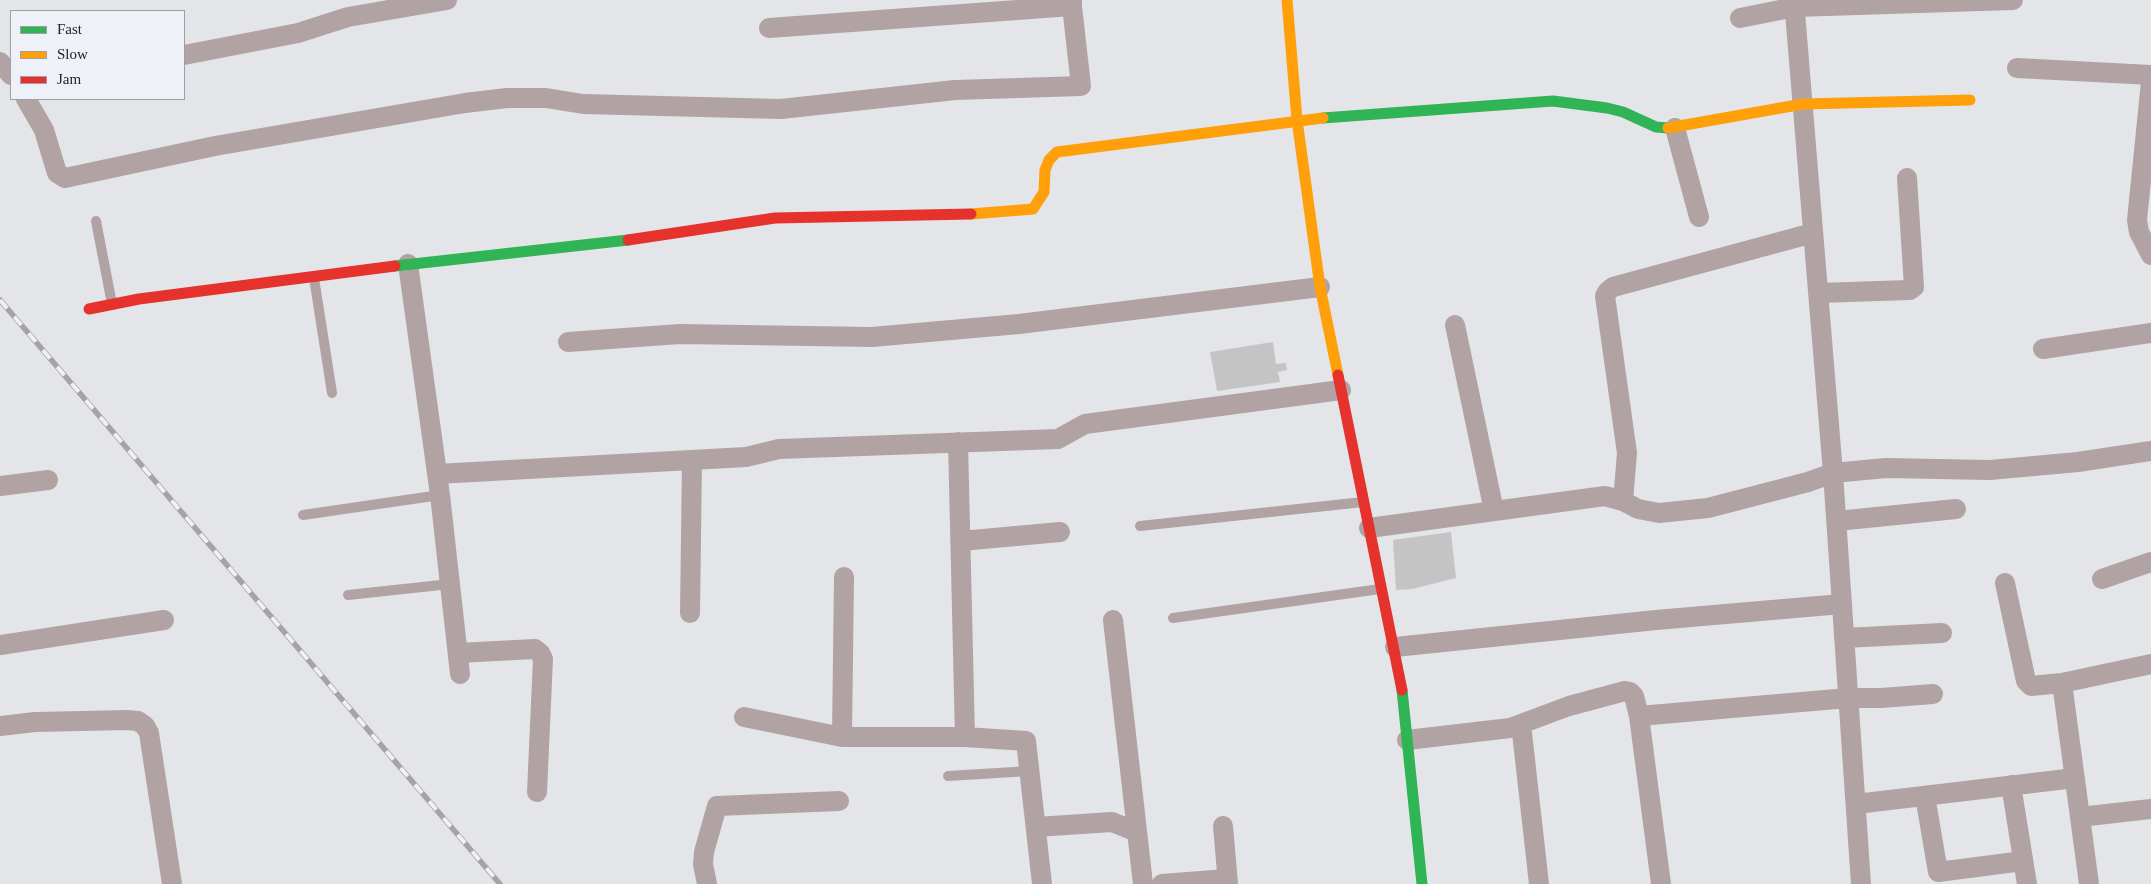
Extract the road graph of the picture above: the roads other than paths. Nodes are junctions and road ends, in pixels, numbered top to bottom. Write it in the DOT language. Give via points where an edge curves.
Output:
graph roads {
  1 [pos="447,0"];
  2 [pos="1287,0"];
  3 [pos="2014,0"];
  4 [pos="1072,3"];
  5 [pos="1794,4"];
  6 [pos="1740,18"];
  7 [pos="769,28"];
  8 [pos="185,55"];
  9 [pos="0,62"];
  10 [pos="2017,68"];
  11 [pos="10,74"];
  12 [pos="2151,75"];
  13 [pos="2151,82"];
  14 [pos="27,100"];
  15 [pos="1970,100"];
  16 [pos="1803,104"];
  17 [pos="1297,120"];
  18 [pos="1675,128"];
  19 [pos="1907,178"];
  20 [pos="1699,217"];
  21 [pos="96,221"];
  22 [pos="1813,233"];
  23 [pos="2151,255"];
  24 [pos="408,264"];
  25 [pos="314,278"];
  26 [pos="1320,287"];
  27 [pos="1818,293"];
  28 [pos="112,305"];
  29 [pos="90,309"];
  30 [pos="1455,325"];
  31 [pos="2151,333"];
  32 [pos="568,342"];
  33 [pos="2042,349"];
  34 [pos="1341,390"];
  35 [pos="332,393"];
  36 [pos="958,442"];
  37 [pos="2151,451"];
  38 [pos="692,460"];
  39 [pos="1833,473"];
  40 [pos="437,474"];
  41 [pos="48,480"];
  42 [pos="0,486"];
  43 [pos="440,496"];
  44 [pos="1623,501"];
  45 [pos="1364,502"];
  46 [pos="1956,510"];
  47 [pos="1494,511"];
  48 [pos="303,515"];
  49 [pos="1836,521"];
  50 [pos="1140,526"];
  51 [pos="1369,528"];
  52 [pos="1060,532"];
  53 [pos="961,540"];
  54 [pos="2151,562"];
  55 [pos="844,576"];
  56 [pos="2102,579"];
  57 [pos="2005,583"];
  58 [pos="450,584"];
  59 [pos="1382,589"];
  60 [pos="348,595"];
  61 [pos="1842,604"];
  62 [pos="690,613"];
  63 [pos="1173,618"];
  64 [pos="164,620"];
  65 [pos="1114,620"];
  66 [pos="1942,633"];
  67 [pos="1844,638"];
  68 [pos="0,645"];
  69 [pos="1394,647"];
  70 [pos="458,653"];
  71 [pos="2151,664"];
  72 [pos="460,674"];
  73 [pos="2062,683"];
  74 [pos="1932,694"];
  75 [pos="1848,698"];
  76 [pos="1639,716"];
  77 [pos="744,717"];
  78 [pos="1521,724"];
  79 [pos="0,726"];
  80 [pos="842,737"];
  81 [pos="965,737"];
  82 [pos="1407,740"];
  83 [pos="1030,771"];
  84 [pos="948,776"];
  85 [pos="2075,778"];
  86 [pos="2012,786"];
  87 [pos="537,792"];
  88 [pos="1925,796"];
  89 [pos="839,801"];
  90 [pos="1856,804"];
  91 [pos="2150,814"];
  92 [pos="2080,817"];
  93 [pos="1224,826"];
  94 [pos="1036,827"];
  95 [pos="1137,832"];
  96 [pos="2023,861"];
  97 [pos="1228,882"];
  98 [pos="172,884"];
  99 [pos="707,884"];
  100 [pos="1042,884"];
  101 [pos="1143,884"];
  102 [pos="1162,884"];
  103 [pos="1422,884"];
  104 [pos="1539,884"];
  105 [pos="1660,884"];
  106 [pos="1861,884"];
  107 [pos="2026,884"];
  108 [pos="2089,884"];
  1 -- 8 [label="street" via="348,17 298,33"];
  2 -- 17 [label="street"];
  3 -- 5 [label="street"];
  4 -- 7 [label="street"];
  4 -- 14 [label="street" via="1081,86 955,90 780,109 583,104 546,98 508,98 224,145 65,178 57,173 44,130"];
  5 -- 6 [label="street"];
  5 -- 16 [label="street"];
  9 -- 11 [label="street"];
  10 -- 12 [label="street"];
  13 -- 23 [label="street" via="2137,220 2139,232"];
  15 -- 16 [label="street"];
  16 -- 18 [label="street"];
  16 -- 22 [label="street"];
  17 -- 18 [label="street" via="1553,101 1607,108 1656,127"];
  17 -- 24 [label="street" via="1057,152 1047,165 1044,192 1038,204 1021,211 775,218 651,237"];
  17 -- 26 [label="street"];
  18 -- 20 [label="street"];
  19 -- 27 [label="street" via="1914,287 1910,290"];
  21 -- 28 [label="lane"];
  22 -- 27 [label="street"];
  22 -- 44 [label="street" via="1608,290 1606,296 1627,453"];
  24 -- 25 [label="street"];
  24 -- 40 [label="street"];
  25 -- 28 [label="street"];
  25 -- 35 [label="lane"];
  26 -- 32 [label="street" via="1019,324 872,337 680,334"];
  26 -- 34 [label="street"];
  27 -- 39 [label="street"];
  28 -- 29 [label="street"];
  30 -- 47 [label="street"];
  31 -- 33 [label="street"];
  34 -- 36 [label="street" via="1085,424 1058,439"];
  34 -- 45 [label="street"];
  36 -- 38 [label="street" via="779,449 746,457"];
  36 -- 53 [label="street"];
  37 -- 39 [label="street" via="1990,470 1886,468"];
  38 -- 40 [label="street"];
  38 -- 62 [label="street"];
  39 -- 44 [label="street" via="1708,508 1659,513 1638,509"];
  39 -- 49 [label="street"];
  40 -- 43 [label="street"];
  41 -- 42 [label="street"];
  43 -- 48 [label="lane"];
  43 -- 58 [label="street"];
  44 -- 47 [label="street" via="1605,496"];
  45 -- 50 [label="lane"];
  45 -- 51 [label="street"];
  46 -- 49 [label="street"];
  47 -- 51 [label="street"];
  49 -- 61 [label="street"];
  51 -- 59 [label="street"];
  52 -- 53 [label="street"];
  53 -- 81 [label="street"];
  54 -- 56 [label="street"];
  55 -- 80 [label="street"];
  57 -- 73 [label="street" via="2027,684"];
  58 -- 60 [label="lane"];
  58 -- 70 [label="street"];
  59 -- 63 [label="lane"];
  59 -- 69 [label="street"];
  61 -- 67 [label="street"];
  61 -- 69 [label="street"];
  64 -- 68 [label="street"];
  65 -- 95 [label="street"];
  66 -- 67 [label="street"];
  67 -- 75 [label="street"];
  69 -- 82 [label="street"];
  70 -- 72 [label="street"];
  70 -- 87 [label="street" via="535,649 544,659"];
  71 -- 73 [label="street"];
  73 -- 85 [label="street"];
  74 -- 75 [label="street"];
  75 -- 76 [label="street"];
  75 -- 90 [label="street"];
  76 -- 78 [label="street" via="1634,696 1625,692 1568,706"];
  76 -- 105 [label="street"];
  77 -- 80 [label="street"];
  78 -- 82 [label="street"];
  78 -- 104 [label="street"];
  79 -- 98 [label="street" via="127,720 138,721 145,726 149,733"];
  80 -- 81 [label="street"];
  81 -- 83 [label="street" via="1026,740"];
  82 -- 103 [label="street"];
  83 -- 84 [label="lane"];
  83 -- 94 [label="street"];
  85 -- 86 [label="street"];
  85 -- 92 [label="street"];
  86 -- 88 [label="street"];
  86 -- 96 [label="street"];
  88 -- 90 [label="street"];
  88 -- 96 [label="street" via="1938,872"];
  89 -- 99 [label="street" via="717,806 704,852"];
  90 -- 106 [label="street"];
  91 -- 92 [label="street"];
  92 -- 108 [label="street"];
  93 -- 97 [label="street"];
  94 -- 95 [label="street" via="1112,822"];
  94 -- 100 [label="street"];
  95 -- 101 [label="street"];
  96 -- 107 [label="street"];
  97 -- 102 [label="street"];
}
